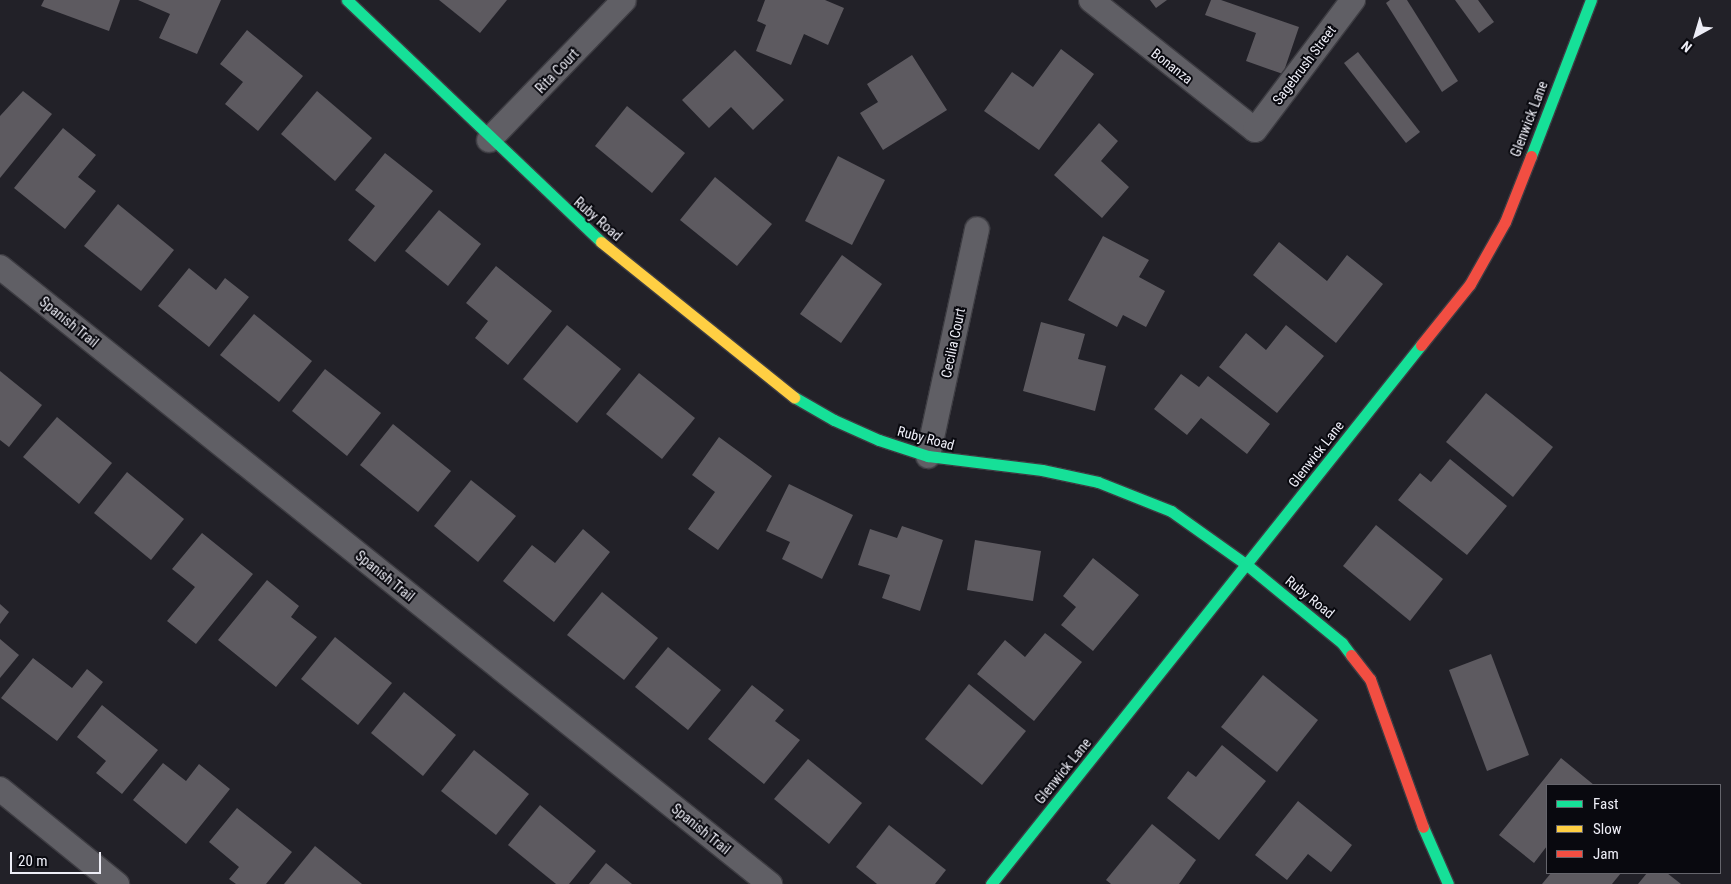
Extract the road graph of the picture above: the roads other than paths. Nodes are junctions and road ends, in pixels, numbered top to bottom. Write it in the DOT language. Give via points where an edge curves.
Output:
graph roads {
  1 [pos="347,0"];
  2 [pos="624,0"];
  3 [pos="1090,0"];
  4 [pos="1353,0"];
  5 [pos="1590,0"];
  6 [pos="1255,130"];
  7 [pos="489,140"];
  8 [pos="977,229"];
  9 [pos="0,267"];
  10 [pos="928,456"];
  11 [pos="1247,565"];
  12 [pos="0,789"];
  13 [pos="117,884"];
  14 [pos="770,884"];
  15 [pos="991,884"];
  16 [pos="1448,884"];
  1 -- 7 [label="street, Ruby Road"];
  2 -- 7 [label="street, Rita Court"];
  3 -- 6 [label="street, Bonanza"];
  4 -- 6 [label="street, Sagebrush Street"];
  5 -- 11 [label="street, Glenwick Lane" via="1505,222 1470,284"];
  7 -- 10 [label="street, Ruby Road" via="580,224 786,391 834,420 879,440"];
  8 -- 10 [label="street, Cecilia Court"];
  9 -- 14 [label="street, Spanish Trail"];
  10 -- 11 [label="street, Ruby Road" via="1042,470 1098,482 1171,511"];
  11 -- 15 [label="street, Glenwick Lane"];
  11 -- 16 [label="street, Ruby Road" via="1342,643 1370,679 1432,853"];
  12 -- 13 [label="street"];
}
